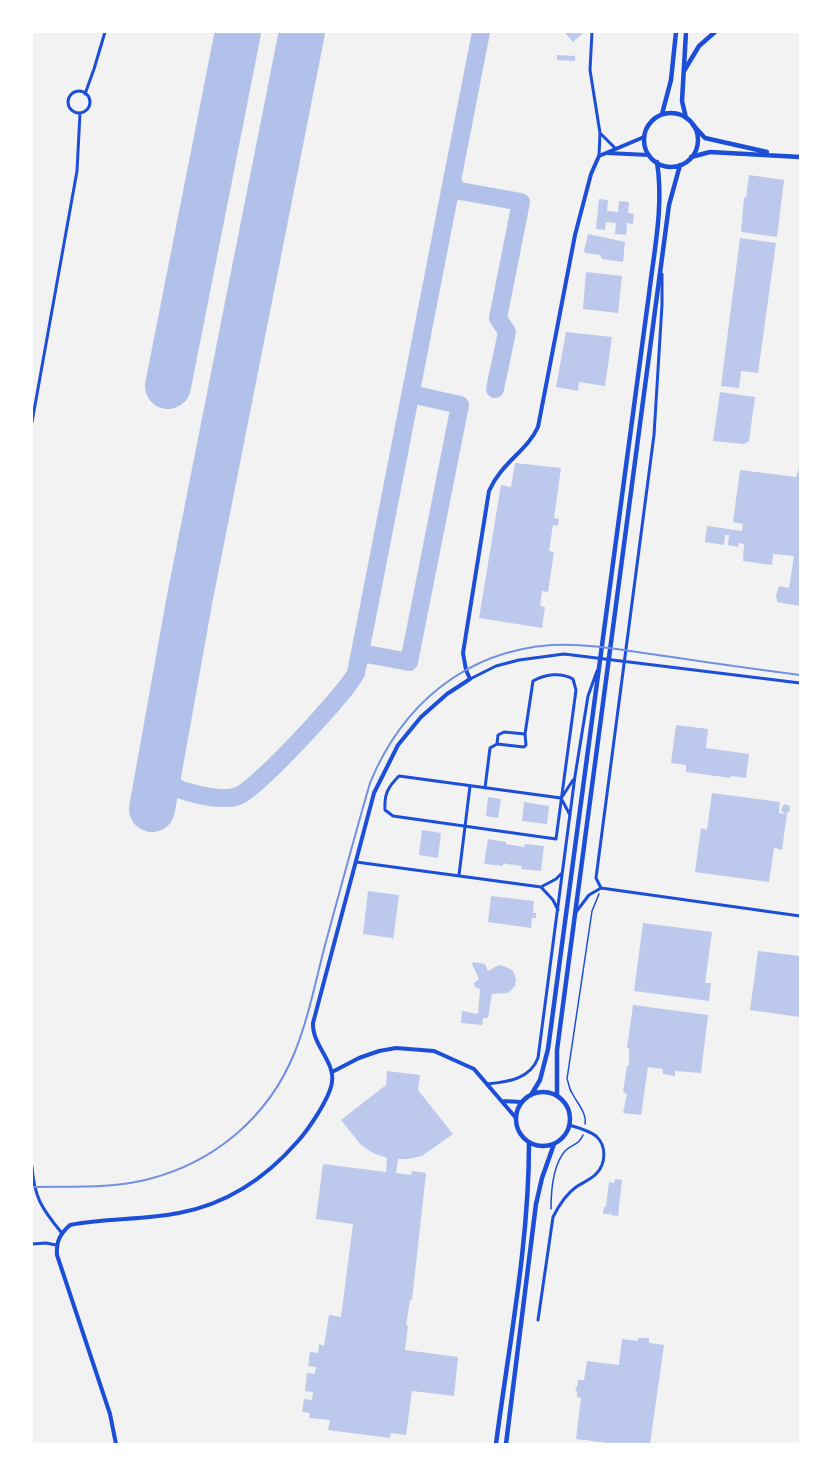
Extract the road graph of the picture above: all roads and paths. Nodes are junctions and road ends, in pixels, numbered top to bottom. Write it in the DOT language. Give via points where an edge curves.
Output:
graph roads {
  1 [pos="105,32"];
  2 [pos="592,32"];
  3 [pos="676,32"];
  4 [pos="686,32"];
  5 [pos="715,32"];
  6 [pos="683,74"];
  7 [pos="85,94"];
  8 [pos="80,113"];
  9 [pos="662,114"];
  10 [pos="686,117"];
  11 [pos="693,125"];
  12 [pos="600,133"];
  13 [pos="644,137"];
  14 [pos="615,148"];
  15 [pos="606,153"];
  16 [pos="649,154"];
  17 [pos="782,155"];
  18 [pos="599,156"];
  19 [pos="692,157"];
  20 [pos="801,158"];
  21 [pos="657,162"];
  22 [pos="680,165"];
  23 [pos="662,272"];
  24 [pos="32,422"];
  25 [pos="599,667"];
  26 [pos="470,679"];
  27 [pos="801,683"];
  28 [pos="525,734"];
  29 [pos="497,744"];
  30 [pos="575,776"];
  31 [pos="470,786"];
  32 [pos="485,788"];
  33 [pos="561,798"];
  34 [pos="570,816"];
  35 [pos="465,826"];
  36 [pos="355,862"];
  37 [pos="563,872"];
  38 [pos="459,875"];
  39 [pos="541,887"];
  40 [pos="601,888"];
  41 [pos="558,910"];
  42 [pos="575,913"];
  43 [pos="801,916"];
  44 [pos="332,1072"];
  45 [pos="487,1084"];
  46 [pos="531,1095"];
  47 [pos="558,1096"];
  48 [pos="501,1101"];
  49 [pos="522,1102"];
  50 [pos="516,1118"];
  51 [pos="569,1125"];
  52 [pos="585,1129"];
  53 [pos="529,1143"];
  54 [pos="554,1144"];
  55 [pos="32,1166"];
  56 [pos="553,1217"];
  57 [pos="62,1232"];
  58 [pos="32,1244"];
  59 [pos="56,1245"];
  60 [pos="538,1320"];
  61 [pos="116,1444"];
  62 [pos="496,1444"];
  63 [pos="506,1444"];
  1 -- 7 [label="street"];
  2 -- 12 [label="street" via="590,70"];
  3 -- 9 [label="main road" via="671,80"];
  4 -- 6 [label="main road"];
  5 -- 6 [label="main road" via="691,56"];
  6 -- 10 [label="main road"];
  7 -- 8 [label="street" via="89,104"];
  7 -- 8 [label="street" via="75,92 68,99 70,109"];
  8 -- 24 [label="street" via="78,171"];
  9 -- 10 [label="main road"];
  9 -- 13 [label="main road" via="650,123"];
  10 -- 11 [label="main road"];
  11 -- 17 [label="main road" via="705,138"];
  11 -- 19 [label="main road" via="698,141"];
  12 -- 14 [label="street"];
  12 -- 18 [label="street"];
  13 -- 14 [label="street"];
  13 -- 16 [label="main road"];
  14 -- 15 [label="street"];
  15 -- 16 [label="street"];
  15 -- 18 [label="street"];
  16 -- 21 [label="main road"];
  17 -- 19 [label="main road" via="710,152"];
  17 -- 20 [label="main road"];
  18 -- 26 [label="street" via="575,235 538,427 500,471 489,491 463,653"];
  19 -- 22 [label="main road"];
  21 -- 22 [label="main road"];
  21 -- 25 [label="main road" via="660,201 651,283"];
  22 -- 23 [label="main road" via="669,205"];
  23 -- 40 [label="street" via="654,435 596,878"];
  23 -- 42 [label="main road"];
  25 -- 30 [label="street" via="588,696"];
  25 -- 46 [label="main road" via="548,1049 540,1080"];
  26 -- 27 [label="street" via="496,666 564,654"];
  26 -- 36 [label="street" via="421,717 398,745 374,793"];
  28 -- 29 [label="street" via="504,732 498,735"];
  28 -- 29 [label="street" via="524,747"];
  28 -- 33 [label="street" via="533,681 565,674 573,679 576,690"];
  29 -- 32 [label="street" via="490,748"];
  30 -- 33 [label="street"];
  30 -- 34 [label="street"];
  31 -- 32 [label="street"];
  31 -- 35 [label="street"];
  31 -- 35 [label="street" via="399,777 384,797 385,810 393,816"];
  32 -- 33 [label="street"];
  33 -- 34 [label="street"];
  33 -- 35 [label="street" via="556,839"];
  34 -- 37 [label="street"];
  35 -- 38 [label="street"];
  36 -- 38 [label="street"];
  36 -- 44 [label="street" via="313,1031"];
  37 -- 39 [label="street"];
  37 -- 41 [label="street"];
  38 -- 39 [label="street"];
  39 -- 41 [label="street"];
  40 -- 42 [label="street" via="589,895"];
  40 -- 43 [label="street"];
  40 -- 52 [label="path" via="592,911 567,1079 586,1120"];
  41 -- 45 [label="street" via="534,1069 520,1077"];
  42 -- 47 [label="main road" via="557,1050"];
  44 -- 45 [label="street" via="379,1051 415,1048 463,1062"];
  44 -- 57 [label="street" via="331,1088 308,1130 279,1164 255,1182 179,1213 84,1222 70,1225"];
  45 -- 48 [label="street"];
  46 -- 47 [label="main road" via="544,1092"];
  46 -- 49 [label="main road"];
  47 -- 51 [label="main road" via="568,1109"];
  48 -- 49 [label="street"];
  48 -- 50 [label="street"];
  49 -- 50 [label="main road"];
  50 -- 53 [label="main road" via="519,1132"];
  51 -- 52 [label="street"];
  51 -- 54 [label="main road"];
  52 -- 56 [label="path" via="580,1142 565,1152 556,1169"];
  52 -- 56 [label="street" via="598,1138 604,1153 603,1165 574,1188"];
  53 -- 54 [label="main road"];
  53 -- 62 [label="main road" via="525,1225"];
  54 -- 63 [label="main road" via="536,1204"];
  55 -- 57 [label="street" via="42,1208"];
  56 -- 60 [label="street"];
  57 -- 59 [label="street"];
  58 -- 59 [label="street"];
  59 -- 61 [label="street"];
}
